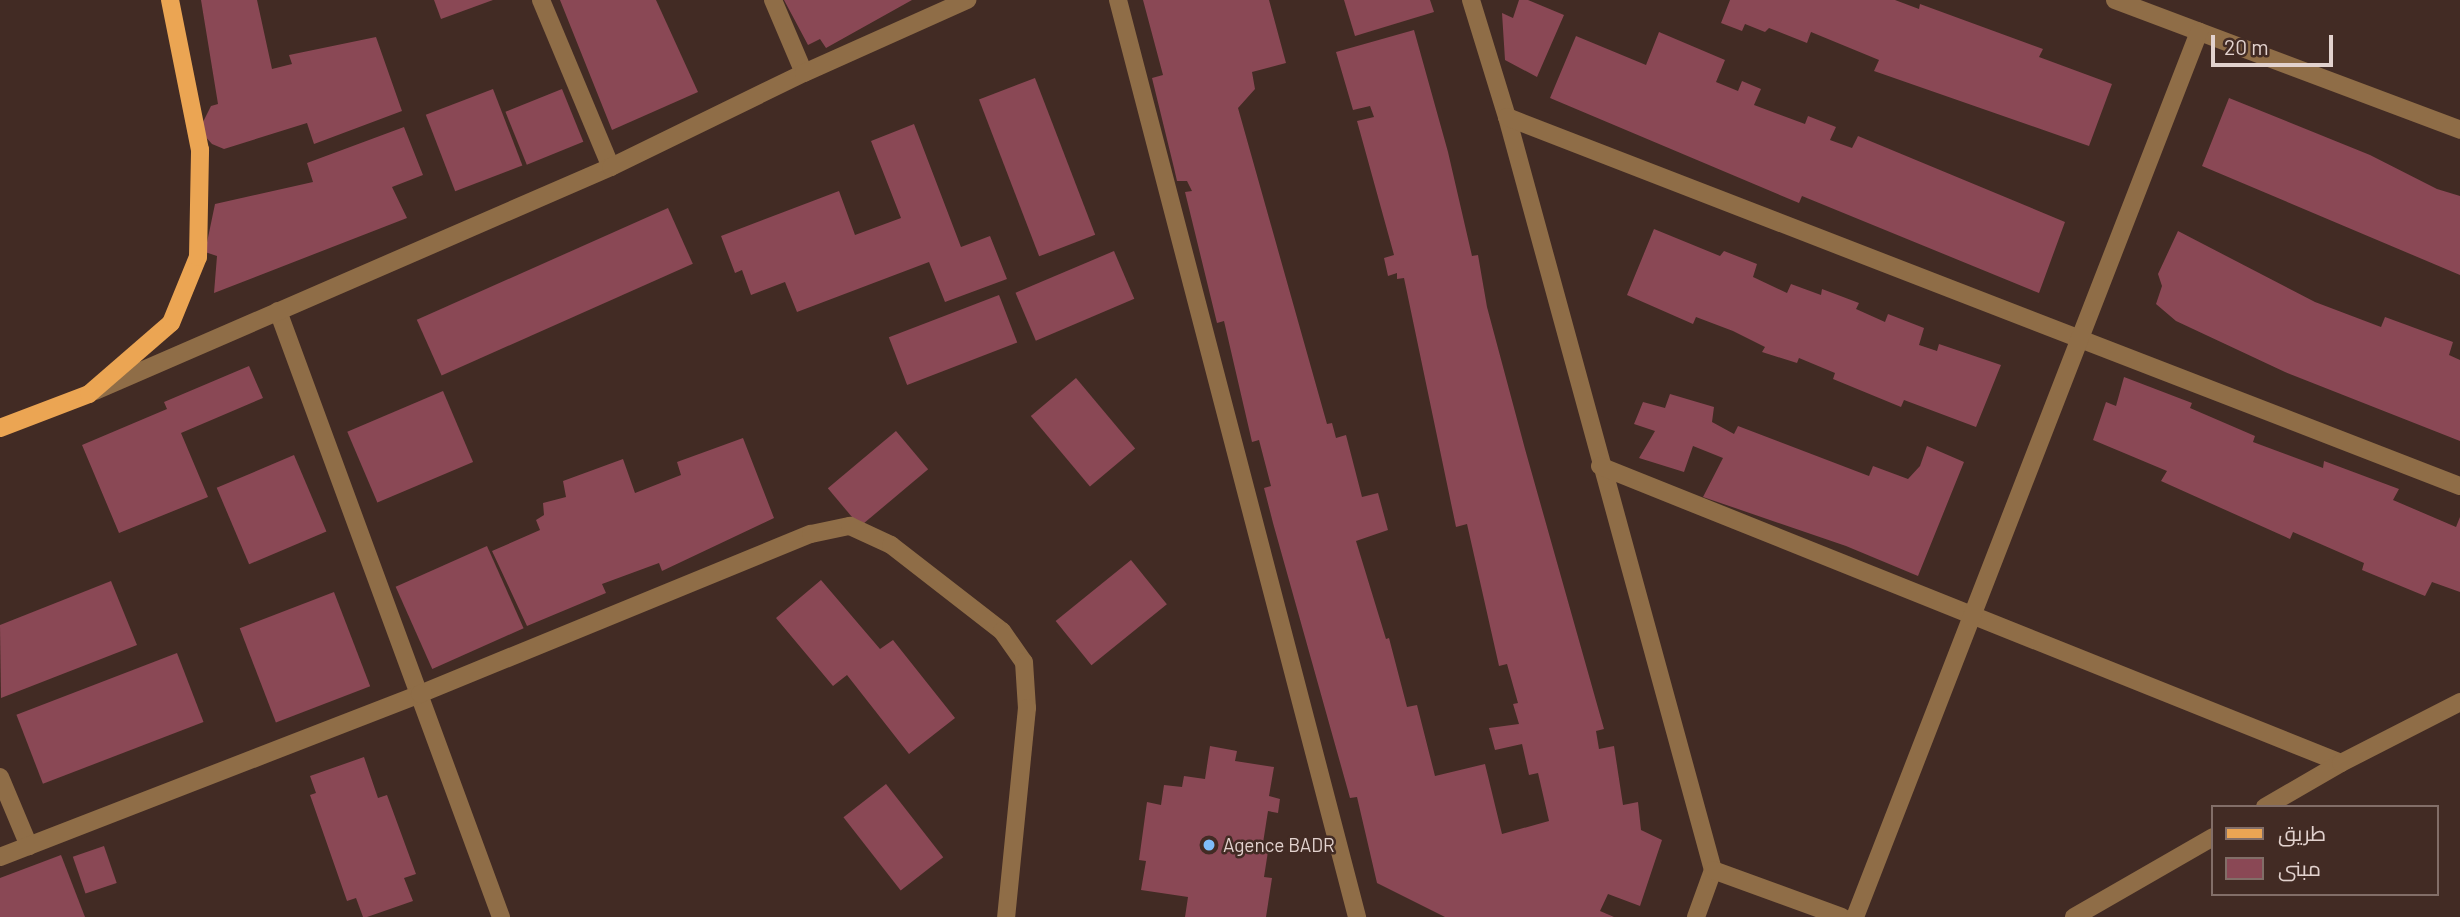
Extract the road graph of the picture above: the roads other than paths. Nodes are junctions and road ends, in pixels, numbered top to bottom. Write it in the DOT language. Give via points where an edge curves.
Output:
graph roads {
  1 [pos="170,0"];
  2 [pos="541,0"];
  3 [pos="773,0"];
  4 [pos="967,0"];
  5 [pos="1118,0"];
  6 [pos="1472,0"];
  7 [pos="2115,0"];
  8 [pos="929,8"];
  9 [pos="2199,32"];
  10 [pos="804,73"];
  11 [pos="1507,117"];
  12 [pos="2460,130"];
  13 [pos="611,167"];
  14 [pos="278,311"];
  15 [pos="2079,339"];
  16 [pos="89,394"];
  17 [pos="0,428"];
  18 [pos="1600,466"];
  19 [pos="2460,486"];
  20 [pos="1971,617"];
  21 [pos="420,694"];
  22 [pos="2460,702"];
  23 [pos="2341,763"];
  24 [pos="0,777"];
  25 [pos="2268,805"];
  26 [pos="2212,838"];
  27 [pos="29,846"];
  28 [pos="0,857"];
  29 [pos="1713,870"];
  30 [pos="501,917"];
  31 [pos="1006,917"];
  32 [pos="1357,917"];
  33 [pos="1696,917"];
  34 [pos="1842,917"];
  35 [pos="1854,917"];
  36 [pos="2074,917"];
  1 -- 16 [label="main road" via="200,150 198,257 172,323"];
  2 -- 13 [label="street"];
  3 -- 10 [label="street"];
  4 -- 8 [label="street"];
  5 -- 32 [label="street"];
  6 -- 11 [label="street"];
  7 -- 9 [label="street"];
  8 -- 10 [label="street"];
  9 -- 12 [label="street"];
  9 -- 15 [label="street"];
  10 -- 13 [label="street"];
  11 -- 15 [label="street"];
  11 -- 18 [label="street"];
  13 -- 14 [label="street"];
  14 -- 16 [label="street"];
  14 -- 21 [label="street"];
  15 -- 19 [label="street"];
  15 -- 20 [label="street"];
  16 -- 17 [label="main road"];
  18 -- 20 [label="street"];
  18 -- 29 [label="street"];
  20 -- 23 [label="street"];
  20 -- 35 [label="street"];
  21 -- 27 [label="street"];
  21 -- 30 [label="street"];
  21 -- 31 [label="street" via="811,534 850,526 891,545 1002,631 1024,662 1027,708"];
  22 -- 23 [label="street"];
  23 -- 25 [label="street"];
  24 -- 27 [label="street"];
  26 -- 36 [label="street"];
  27 -- 28 [label="street"];
  29 -- 33 [label="street"];
  29 -- 34 [label="street"];
}
